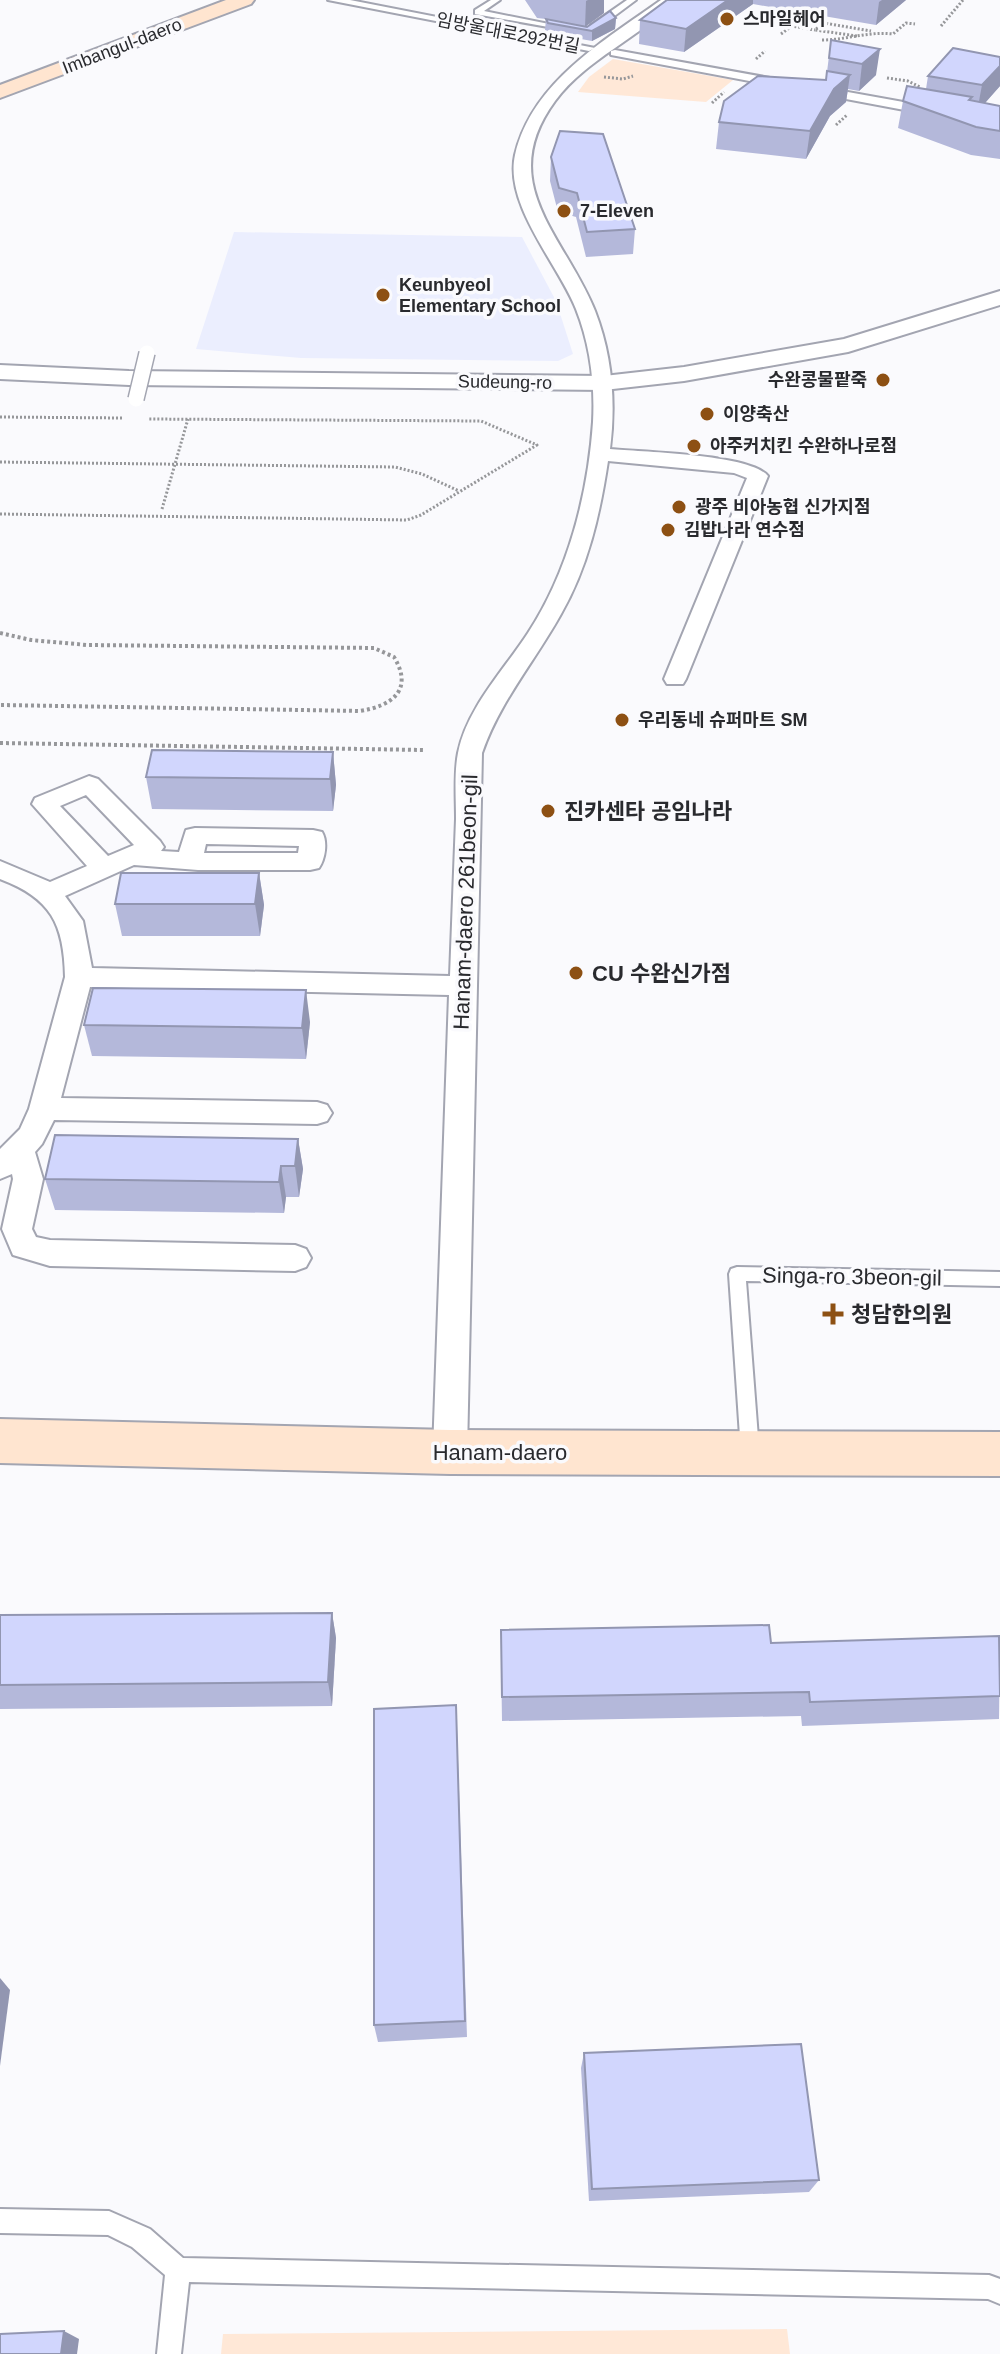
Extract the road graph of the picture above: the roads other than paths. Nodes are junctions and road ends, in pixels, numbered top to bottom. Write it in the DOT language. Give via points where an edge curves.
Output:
graph roads {
  1 [pos="244,0"];
  2 [pos="333,0"];
  3 [pos="496,0"];
  4 [pos="632,0"];
  5 [pos="669,0"];
  6 [pos="572,29"];
  7 [pos="587,32"];
  8 [pos="589,48"];
  9 [pos="615,53"];
  10 [pos="0,92"];
  11 [pos="939,112"];
  12 [pos="1000,298"];
  13 [pos="147,353"];
  14 [pos="0,372"];
  15 [pos="604,383"];
  16 [pos="136,399"];
  17 [pos="600,454"];
  18 [pos="675,679"];
  19 [pos="131,856"];
  20 [pos="190,860"];
  21 [pos="104,868"];
  22 [pos="0,869"];
  23 [pos="49,893"];
  24 [pos="79,977"];
  25 [pos="462,986"];
  26 [pos="44,1109"];
  27 [pos="317,1113"];
  28 [pos="9,1158"];
  29 [pos="295,1258"];
  30 [pos="1000,1279"];
  31 [pos="0,1441"];
  32 [pos="750,1451"];
  33 [pos="450,1452"];
  34 [pos="1000,1454"];
  35 [pos="0,2221"];
  36 [pos="178,2270"];
  37 [pos="1000,2292"];
  38 [pos="169,2354"];
  1 -- 10 [label="main road, Imbangul-daero"];
  2 -- 8 [label="street, 임방울대로292번길"];
  3 -- 6 [label="lane" via="478,12"];
  4 -- 7 [label="lane"];
  5 -- 15 [label="street, Hanam-daero 261beon-gil" via="549,99 524,153 523,185 530,212 584,306"];
  9 -- 11 [label="street"];
  12 -- 15 [label="street, Sudeung-ro" via="848,345"];
  13 -- 16 [label="street, bridge"];
  14 -- 15 [label="street, Sudeung-ro"];
  15 -- 17 [label="street, Hanam-daero 261beon-gil"];
  17 -- 18 [label="street" via="738,467 758,476"];
  17 -- 25 [label="street, Hanam-daero 261beon-gil" via="588,523 572,569 539,632 489,703 470,753"];
  19 -- 20 [label="street"];
  19 -- 21 [label="street"];
  19 -- 21 [label="street" via="151,847 89,784 44,804"];
  21 -- 23 [label="street"];
  22 -- 23 [label="street"];
  23 -- 24 [label="street" via="72,921"];
  24 -- 25 [label="street"];
  24 -- 26 [label="street"];
  25 -- 33 [label="street, Hanam-daero 261beon-gil"];
  26 -- 27 [label="street"];
  26 -- 28 [label="street" via="32,1136"];
  28 -- 29 [label="street" via="28,1179 17,1229 24,1246 50,1253"];
  30 -- 32 [label="lane, Singa-ro 3beon-gil" via="737,1274"];
  31 -- 33 [label="main road, Hanam-daero"];
  32 -- 33 [label="main road, Hanam-daero"];
  32 -- 34 [label="main road, Hanam-daero"];
  35 -- 36 [label="lane" via="109,2223 141,2238"];
  36 -- 37 [label="lane" via="898,2284 989,2287"];
  36 -- 38 [label="lane"];
}
